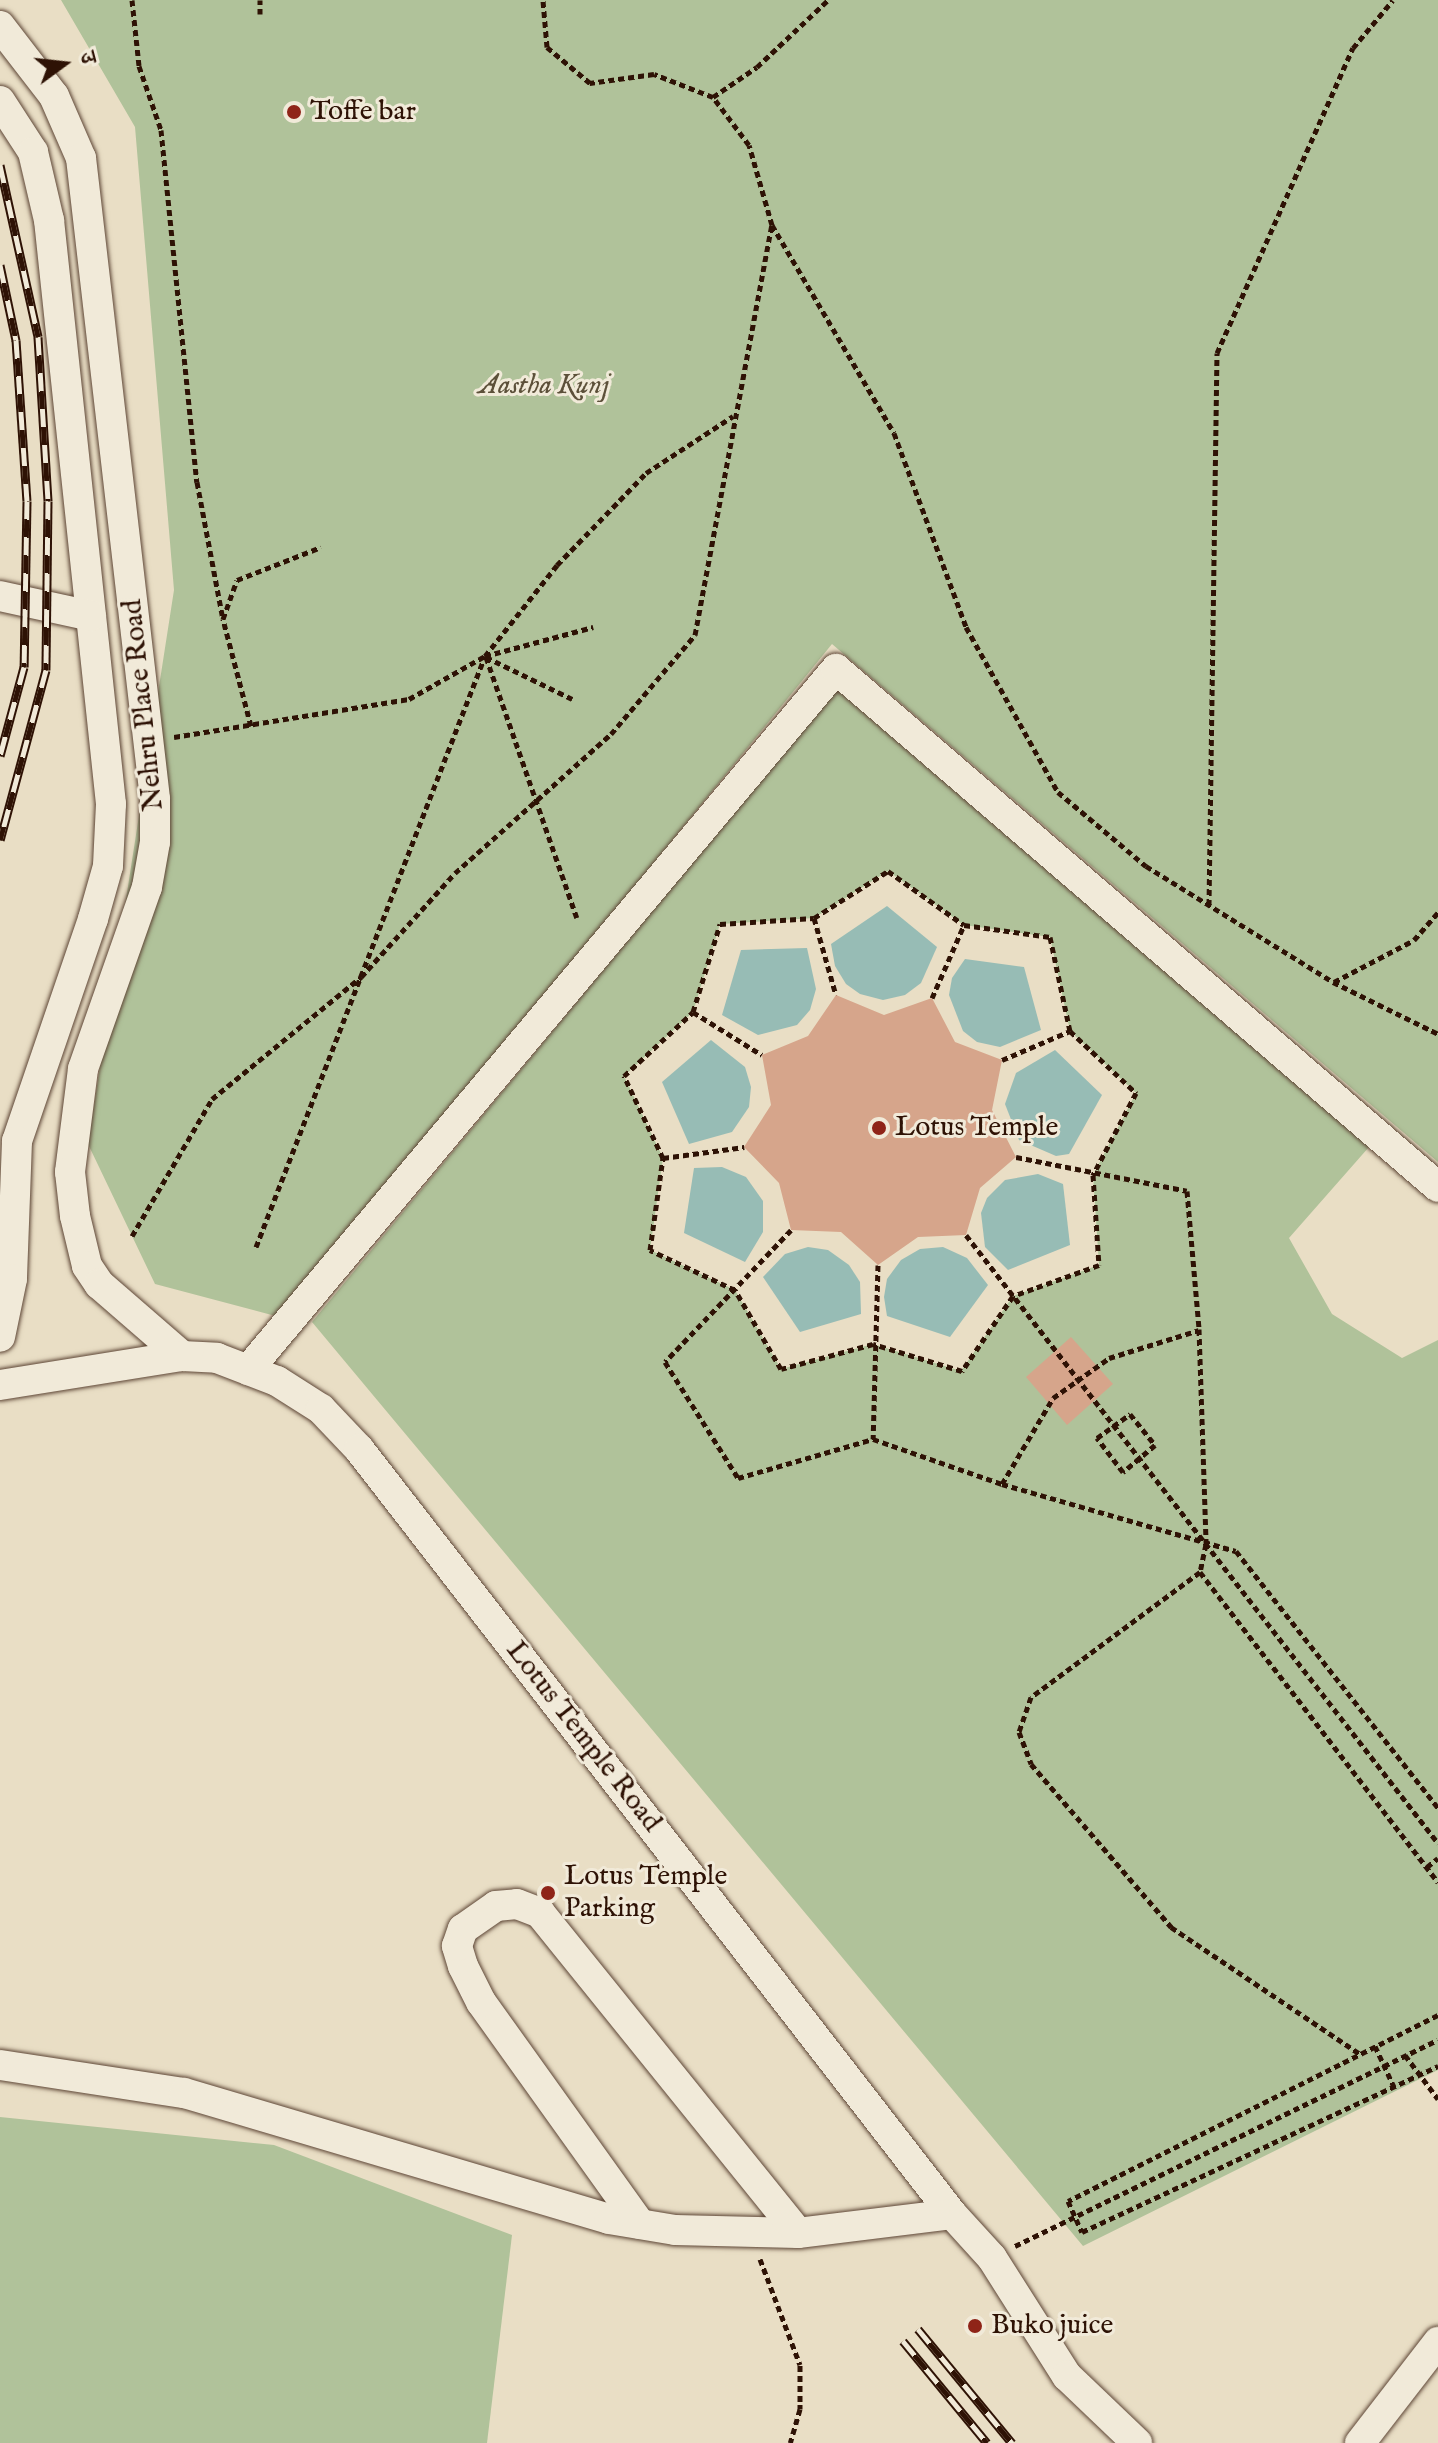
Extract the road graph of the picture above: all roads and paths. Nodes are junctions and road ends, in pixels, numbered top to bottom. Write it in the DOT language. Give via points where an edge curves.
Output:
graph roads {
  1 [pos="132,0"];
  2 [pos="260,0"];
  3 [pos="543,0"];
  4 [pos="821,0"];
  5 [pos="828,0"];
  6 [pos="1393,0"];
  7 [pos="819,8"];
  8 [pos="260,14"];
  9 [pos="0,26"];
  10 [pos="713,97"];
  11 [pos="0,101"];
  12 [pos="772,225"];
  13 [pos="733,416"];
  14 [pos="321,547"];
  15 [pos="0,596"];
  16 [pos="91,616"];
  17 [pos="223,619"];
  18 [pos="593,627"];
  19 [pos="485,656"];
  20 [pos="572,699"];
  21 [pos="251,726"];
  22 [pos="149,741"];
  23 [pos="538,796"];
  24 [pos="1209,905"];
  25 [pos="1438,912"];
  26 [pos="577,918"];
  27 [pos="814,918"];
  28 [pos="964,925"];
  29 [pos="361,977"];
  30 [pos="1333,982"];
  31 [pos="836,995"];
  32 [pos="932,998"];
  33 [pos="693,1012"];
  34 [pos="1070,1031"];
  35 [pos="1438,1034"];
  36 [pos="762,1055"];
  37 [pos="1002,1060"];
  38 [pos="744,1147"];
  39 [pos="1016,1157"];
  40 [pos="663,1158"];
  41 [pos="1093,1175"];
  42 [pos="1438,1187"];
  43 [pos="7,1230"];
  44 [pos="791,1230"];
  45 [pos="966,1235"];
  46 [pos="132,1236"];
  47 [pos="256,1247"];
  48 [pos="878,1265"];
  49 [pos="735,1290"];
  50 [pos="1013,1296"];
  51 [pos="1199,1329"];
  52 [pos="0,1337"];
  53 [pos="873,1344"];
  54 [pos="182,1356"];
  55 [pos="248,1370"];
  56 [pos="1078,1379"];
  57 [pos="0,1385"];
  58 [pos="1115,1426"];
  59 [pos="873,1439"];
  60 [pos="1139,1458"];
  61 [pos="1002,1484"];
  62 [pos="1206,1544"];
  63 [pos="1200,1572"];
  64 [pos="1438,1808"];
  65 [pos="1438,1843"];
  66 [pos="1438,1858"];
  67 [pos="1427,1867"];
  68 [pos="1438,1882"];
  69 [pos="1438,2015"];
  70 [pos="1438,2040"];
  71 [pos="1375,2046"];
  72 [pos="1360,2054"];
  73 [pos="1405,2055"];
  74 [pos="0,2065"];
  75 [pos="1385,2066"];
  76 [pos="1438,2066"];
  77 [pos="1420,2075"];
  78 [pos="1394,2087"];
  79 [pos="1438,2099"];
  80 [pos="952,2214"];
  81 [pos="1076,2216"];
  82 [pos="640,2224"];
  83 [pos="798,2233"];
  84 [pos="751,2235"];
  85 [pos="992,2258"];
  86 [pos="1438,2342"];
  87 [pos="790,2443"];
  88 [pos="1137,2443"];
  89 [pos="1360,2443"];
  1 -- 17 [label="path" via="139,66 161,130 197,482"];
  2 -- 8 [label="path"];
  3 -- 10 [label="path" via="547,47 590,83 654,74"];
  4 -- 7 [label="path"];
  5 -- 7 [label="path"];
  6 -- 24 [label="path" via="1353,48 1217,353"];
  7 -- 10 [label="path" via="757,67"];
  9 -- 22 [label="street, Nehru Place Road" via="54,96 81,158"];
  10 -- 12 [label="path" via="749,145"];
  11 -- 16 [label="street, Nehru Place Road" via="33,152 49,220"];
  12 -- 13 [label="path"];
  12 -- 24 [label="path" via="894,433 966,627 1058,792 1146,866"];
  13 -- 19 [label="path" via="646,473 557,565"];
  13 -- 23 [label="path" via="695,635 611,734"];
  14 -- 17 [label="path" via="237,580"];
  15 -- 16 [label="street"];
  16 -- 43 [label="street, Nehru Place Road" via="111,804 108,866 17,1141"];
  17 -- 21 [label="path"];
  18 -- 19 [label="path"];
  19 -- 20 [label="path"];
  19 -- 21 [label="path" via="409,699"];
  19 -- 23 [label="path"];
  19 -- 29 [label="path"];
  21 -- 22 [label="path"];
  22 -- 54 [label="street, Nehru Place Road" via="155,842 147,887 83,1069 70,1172 87,1266 99,1284"];
  23 -- 26 [label="path"];
  23 -- 29 [label="path" via="455,873"];
  24 -- 30 [label="path"];
  25 -- 30 [label="path" via="1414,940"];
  27 -- 28 [label="path" via="888,871"];
  27 -- 31 [label="path"];
  27 -- 33 [label="path" via="720,924"];
  28 -- 32 [label="path"];
  28 -- 34 [label="path" via="1050,937"];
  29 -- 46 [label="path" via="212,1099"];
  29 -- 47 [label="path"];
  30 -- 35 [label="path"];
  33 -- 36 [label="path"];
  33 -- 40 [label="path" via="624,1076"];
  34 -- 37 [label="path"];
  34 -- 41 [label="path" via="1136,1093"];
  38 -- 40 [label="path"];
  39 -- 41 [label="path"];
  40 -- 49 [label="path" via="650,1250"];
  41 -- 50 [label="path" via="1099,1265"];
  41 -- 51 [label="path" via="1187,1191"];
  42 -- 55 [label="street" via="836,669"];
  43 -- 52 [label="street, Nehru Place Road" via="10,1295"];
  44 -- 49 [label="path"];
  45 -- 50 [label="path"];
  48 -- 53 [label="path"];
  49 -- 53 [label="path" via="781,1369"];
  49 -- 59 [label="path" via="665,1362 738,1478"];
  50 -- 53 [label="path" via="962,1371"];
  50 -- 56 [label="path"];
  51 -- 56 [label="path" via="1109,1358"];
  51 -- 62 [label="path"];
  53 -- 59 [label="path"];
  54 -- 55 [label="street, Lotus Temple Road" via="217,1358"];
  54 -- 57 [label="street, Lotus Temple Road"];
  55 -- 80 [label="street, Lotus Temple Road" via="321,1409 359,1449"];
  56 -- 58 [label="path"];
  56 -- 61 [label="path" via="1053,1398"];
  58 -- 60 [label="path"];
  58 -- 60 [label="path" via="1130,1414 1155,1445"];
  58 -- 60 [label="path" via="1097,1438 1123,1472"];
  59 -- 61 [label="path"];
  60 -- 62 [label="path"];
  61 -- 62 [label="path"];
  62 -- 63 [label="path"];
  62 -- 64 [label="path" via="1236,1551"];
  62 -- 65 [label="path"];
  63 -- 67 [label="path"];
  63 -- 72 [label="path" via="1031,1697 1019,1732 1031,1764 1171,1927"];
  66 -- 67 [label="path"];
  67 -- 68 [label="path"];
  69 -- 71 [label="path"];
  70 -- 73 [label="path"];
  71 -- 72 [label="path"];
  71 -- 75 [label="path"];
  72 -- 81 [label="path" via="1068,2201"];
  73 -- 75 [label="path"];
  73 -- 77 [label="path"];
  74 -- 82 [label="street" via="184,2093"];
  75 -- 78 [label="path"];
  75 -- 81 [label="path"];
  76 -- 77 [label="path"];
  77 -- 78 [label="path"];
  77 -- 79 [label="path"];
  78 -- 81 [label="path" via="1082,2232"];
  80 -- 83 [label="street"];
  80 -- 85 [label="street, Lotus Temple Road"];
  81 -- 85 [label="path"];
  82 -- 83 [label="street" via="481,2002 463,1966 457,1946 463,1929 496,1906 517,1904 540,1913"];
  82 -- 84 [label="street"];
  83 -- 84 [label="street"];
  84 -- 87 [label="path" via="800,2365 800,2409"];
  85 -- 88 [label="street, Lotus Temple Road" via="1067,2376"];
  86 -- 89 [label="street"];
}
